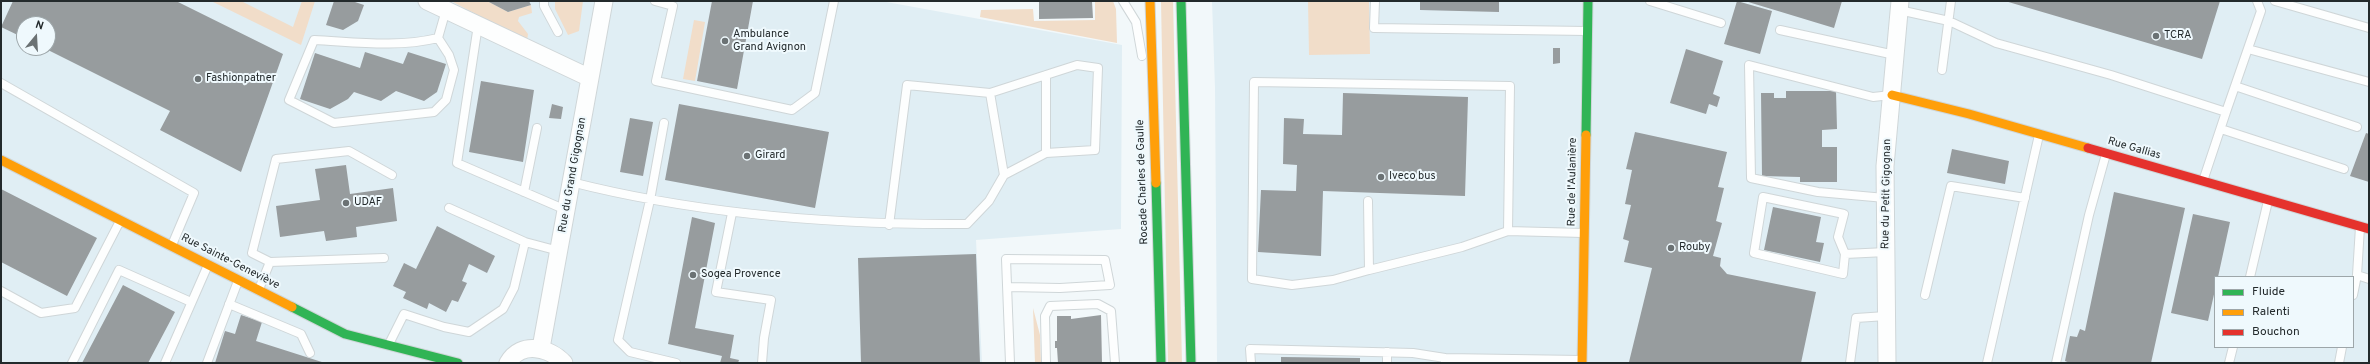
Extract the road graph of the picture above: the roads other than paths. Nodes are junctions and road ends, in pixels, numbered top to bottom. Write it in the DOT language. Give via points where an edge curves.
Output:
graph roads {
  1 [pos="427,1"];
  2 [pos="544,1"];
  3 [pos="604,1"];
  4 [pos="655,1"];
  5 [pos="834,1"];
  6 [pos="1123,1"];
  7 [pos="1150,1"];
  8 [pos="1181,1"];
  9 [pos="1375,1"];
  10 [pos="1588,1"];
  11 [pos="1650,1"];
  12 [pos="1951,1"];
  13 [pos="2256,1"];
  14 [pos="2275,1"];
  15 [pos="1899,5"];
  16 [pos="446,10"];
  17 [pos="1949,21"];
  18 [pos="1722,22"];
  19 [pos="478,25"];
  20 [pos="2369,28"];
  21 [pos="1780,30"];
  22 [pos="1588,31"];
  23 [pos="558,32"];
  24 [pos="438,38"];
  25 [pos="2248,49"];
  26 [pos="1895,55"];
  27 [pos="1942,70"];
  28 [pos="1046,75"];
  29 [pos="590,78"];
  30 [pos="2369,82"];
  31 [pos="1,83"];
  32 [pos="2235,86"];
  33 [pos="990,93"];
  34 [pos="1892,95"];
  35 [pos="2226,112"];
  36 [pos="1152,117"];
  37 [pos="664,123"];
  38 [pos="2357,126"];
  39 [pos="537,128"];
  40 [pos="2221,129"];
  41 [pos="2040,134"];
  42 [pos="1046,152"];
  43 [pos="2106,154"];
  44 [pos="1,160"];
  45 [pos="2344,169"];
  46 [pos="392,175"];
  47 [pos="1004,175"];
  48 [pos="2203,181"];
  49 [pos="571,182"];
  50 [pos="524,192"];
  51 [pos="1885,198"];
  52 [pos="2025,198"];
  53 [pos="650,200"];
  54 [pos="2268,200"];
  55 [pos="1368,201"];
  56 [pos="449,208"];
  57 [pos="566,210"];
  58 [pos="732,213"];
  59 [pos="120,220"];
  60 [pos="889,225"];
  61 [pos="2365,227"];
  62 [pos="1508,231"];
  63 [pos="1584,232"];
  64 [pos="525,242"];
  65 [pos="171,246"];
  66 [pos="559,251"];
  67 [pos="1886,252"];
  68 [pos="1845,254"];
  69 [pos="384,258"];
  70 [pos="270,262"];
  71 [pos="208,264"];
  72 [pos="1369,270"];
  73 [pos="2357,275"];
  74 [pos="2250,276"];
  75 [pos="2369,279"];
  76 [pos="238,280"];
  77 [pos="1008,287"];
  78 [pos="258,290"];
  79 [pos="2354,290"];
  80 [pos="1,291"];
  81 [pos="1925,295"];
  82 [pos="191,302"];
  83 [pos="229,304"];
  84 [pos="1886,316"];
  85 [pos="389,344"];
  86 [pos="541,348"];
  87 [pos="2233,348"];
  88 [pos="2342,348"];
  89 [pos="1387,352"];
  90 [pos="310,353"];
  91 [pos="1444,360"];
  92 [pos="1536,362"];
  93 [pos="1582,362"];
  94 [pos="72,363"];
  95 [pos="165,363"];
  96 [pos="207,363"];
  97 [pos="458,363"];
  98 [pos="508,363"];
  99 [pos="564,363"];
  100 [pos="676,363"];
  101 [pos="762,363"];
  102 [pos="1010,363"];
  103 [pos="1046,363"];
  104 [pos="1115,363"];
  105 [pos="1161,363"];
  106 [pos="1191,363"];
  107 [pos="1251,363"];
  108 [pos="1387,363"];
  109 [pos="1593,363"];
  110 [pos="1850,363"];
  111 [pos="1887,363"];
  112 [pos="1987,363"];
  113 [pos="2056,363"];
  114 [pos="2229,363"];
  115 [pos="2339,363"];
  1 -- 16 [label="street"];
  2 -- 23 [label="lane" via="544,6"];
  3 -- 29 [label="street, Rue du Grand Gigognan"];
  4 -- 5 [label="lane" via="673,6 656,81 792,110 815,93"];
  6 -- 36 [label="lane" via="1136,22"];
  7 -- 36 [label="street, Rocade Charles de Gaulle"];
  8 -- 106 [label="street"];
  9 -- 22 [label="lane" via="1374,28"];
  10 -- 22 [label="street, Rue de l'Aulanière"];
  11 -- 18 [label="lane"];
  12 -- 17 [label="lane"];
  13 -- 25 [label="lane" via="2261,11"];
  14 -- 20 [label="lane"];
  15 -- 17 [label="lane"];
  15 -- 26 [label="street, Rue du Petit Gigognan"];
  16 -- 19 [label="street"];
  16 -- 24 [label="lane"];
  17 -- 27 [label="lane"];
  17 -- 35 [label="lane" via="1996,43 2111,75"];
  19 -- 29 [label="street"];
  19 -- 50 [label="lane" via="457,163"];
  21 -- 26 [label="lane"];
  22 -- 63 [label="street, Rue de l'Aulanière"];
  24 -- 24 [label="lane" via="388,44 314,40 289,100 334,122 434,112 446,100 454,70 449,55"];
  25 -- 30 [label="lane"];
  25 -- 32 [label="lane"];
  26 -- 34 [label="street, Rue du Petit Gigognan"];
  28 -- 33 [label="lane"];
  28 -- 42 [label="lane"];
  28 -- 42 [label="lane" via="1077,65 1098,68 1095,150"];
  29 -- 49 [label="street, Rue du Grand Gigognan"];
  31 -- 65 [label="lane" via="194,193"];
  32 -- 35 [label="lane"];
  32 -- 38 [label="lane"];
  33 -- 47 [label="lane"];
  33 -- 60 [label="lane" via="907,86"];
  34 -- 41 [label="street, Rue Gallias"];
  34 -- 51 [label="street, Rue du Petit Gigognan" via="1885,166"];
  34 -- 51 [label="lane" via="1873,97 1749,65 1751,178 1818,192"];
  35 -- 40 [label="lane"];
  36 -- 105 [label="street, Rocade Charles de Gaulle"];
  37 -- 53 [label="lane"];
  39 -- 50 [label="lane"];
  40 -- 45 [label="lane"];
  40 -- 48 [label="lane"];
  41 -- 43 [label="street, Rue Gallias"];
  41 -- 52 [label="lane"];
  42 -- 47 [label="lane"];
  43 -- 48 [label="street, Rue Gallias"];
  43 -- 113 [label="lane" via="2089,215"];
  44 -- 59 [label="street, Rue Sainte-Geneviève"];
  46 -- 70 [label="lane" via="349,151 276,160 252,253"];
  47 -- 60 [label="lane" via="989,201 968,224"];
  48 -- 54 [label="street, Rue Gallias"];
  49 -- 53 [label="lane"];
  49 -- 57 [label="street, Rue du Grand Gigognan"];
  50 -- 57 [label="lane"];
  51 -- 67 [label="street, Rue du Petit Gigognan"];
  52 -- 81 [label="lane" via="1951,186"];
  52 -- 112 [label="lane"];
  53 -- 58 [label="lane"];
  53 -- 100 [label="lane" via="618,340 630,352"];
  54 -- 61 [label="street, Rue Gallias"];
  54 -- 74 [label="lane"];
  55 -- 72 [label="lane"];
  56 -- 64 [label="lane"];
  57 -- 66 [label="street, Rue du Grand Gigognan"];
  58 -- 60 [label="lane"];
  58 -- 101 [label="lane" via="716,292 771,300"];
  59 -- 65 [label="street, Rue Sainte-Geneviève"];
  59 -- 80 [label="lane" via="76,308 41,313"];
  61 -- 73 [label="lane"];
  62 -- 63 [label="lane"];
  62 -- 72 [label="lane" via="1462,247"];
  62 -- 72 [label="lane" via="1510,86 1254,82 1252,279 1292,285 1333,280"];
  63 -- 93 [label="street, Rue de l'Aulanière"];
  64 -- 66 [label="lane"];
  64 -- 85 [label="lane" via="514,288 503,309 470,332 444,327 404,314"];
  65 -- 71 [label="street, Rue Sainte-Geneviève"];
  66 -- 86 [label="street, Rue du Grand Gigognan"];
  67 -- 68 [label="lane"];
  67 -- 84 [label="street, Rue du Petit Gigognan"];
  68 -- 68 [label="lane" via="1838,237 1844,214 1763,197 1754,253 1843,274"];
  69 -- 70 [label="lane"];
  70 -- 78 [label="lane"];
  71 -- 76 [label="street, Rue Sainte-Geneviève"];
  71 -- 82 [label="lane"];
  73 -- 75 [label="lane"];
  73 -- 79 [label="lane"];
  76 -- 78 [label="street, Rue Sainte-Geneviève"];
  76 -- 83 [label="lane"];
  77 -- 77 [label="lane" via="1006,259 1105,260 1110,285 1060,288"];
  77 -- 102 [label="lane"];
  78 -- 85 [label="street, Rue Sainte-Geneviève" via="346,334"];
  82 -- 94 [label="lane" via="119,270"];
  82 -- 95 [label="lane"];
  83 -- 90 [label="lane" via="301,334"];
  83 -- 96 [label="lane"];
  84 -- 110 [label="lane" via="1856,318"];
  84 -- 111 [label="street, Rue du Petit Gigognan"];
  85 -- 97 [label="street, Rue Sainte-Geneviève"];
  86 -- 98 [label="street" via="524,350"];
  86 -- 99 [label="street" via="555,354"];
  87 -- 114 [label="lane"];
  88 -- 115 [label="lane"];
  89 -- 91 [label="lane" via="1413,352"];
  89 -- 107 [label="lane" via="1250,349"];
  89 -- 108 [label="lane"];
  91 -- 92 [label="lane"];
  92 -- 93 [label="lane"];
  93 -- 109 [label="lane"];
  103 -- 104 [label="lane" via="1045,316 1050,306 1098,304 1111,311"];
}
